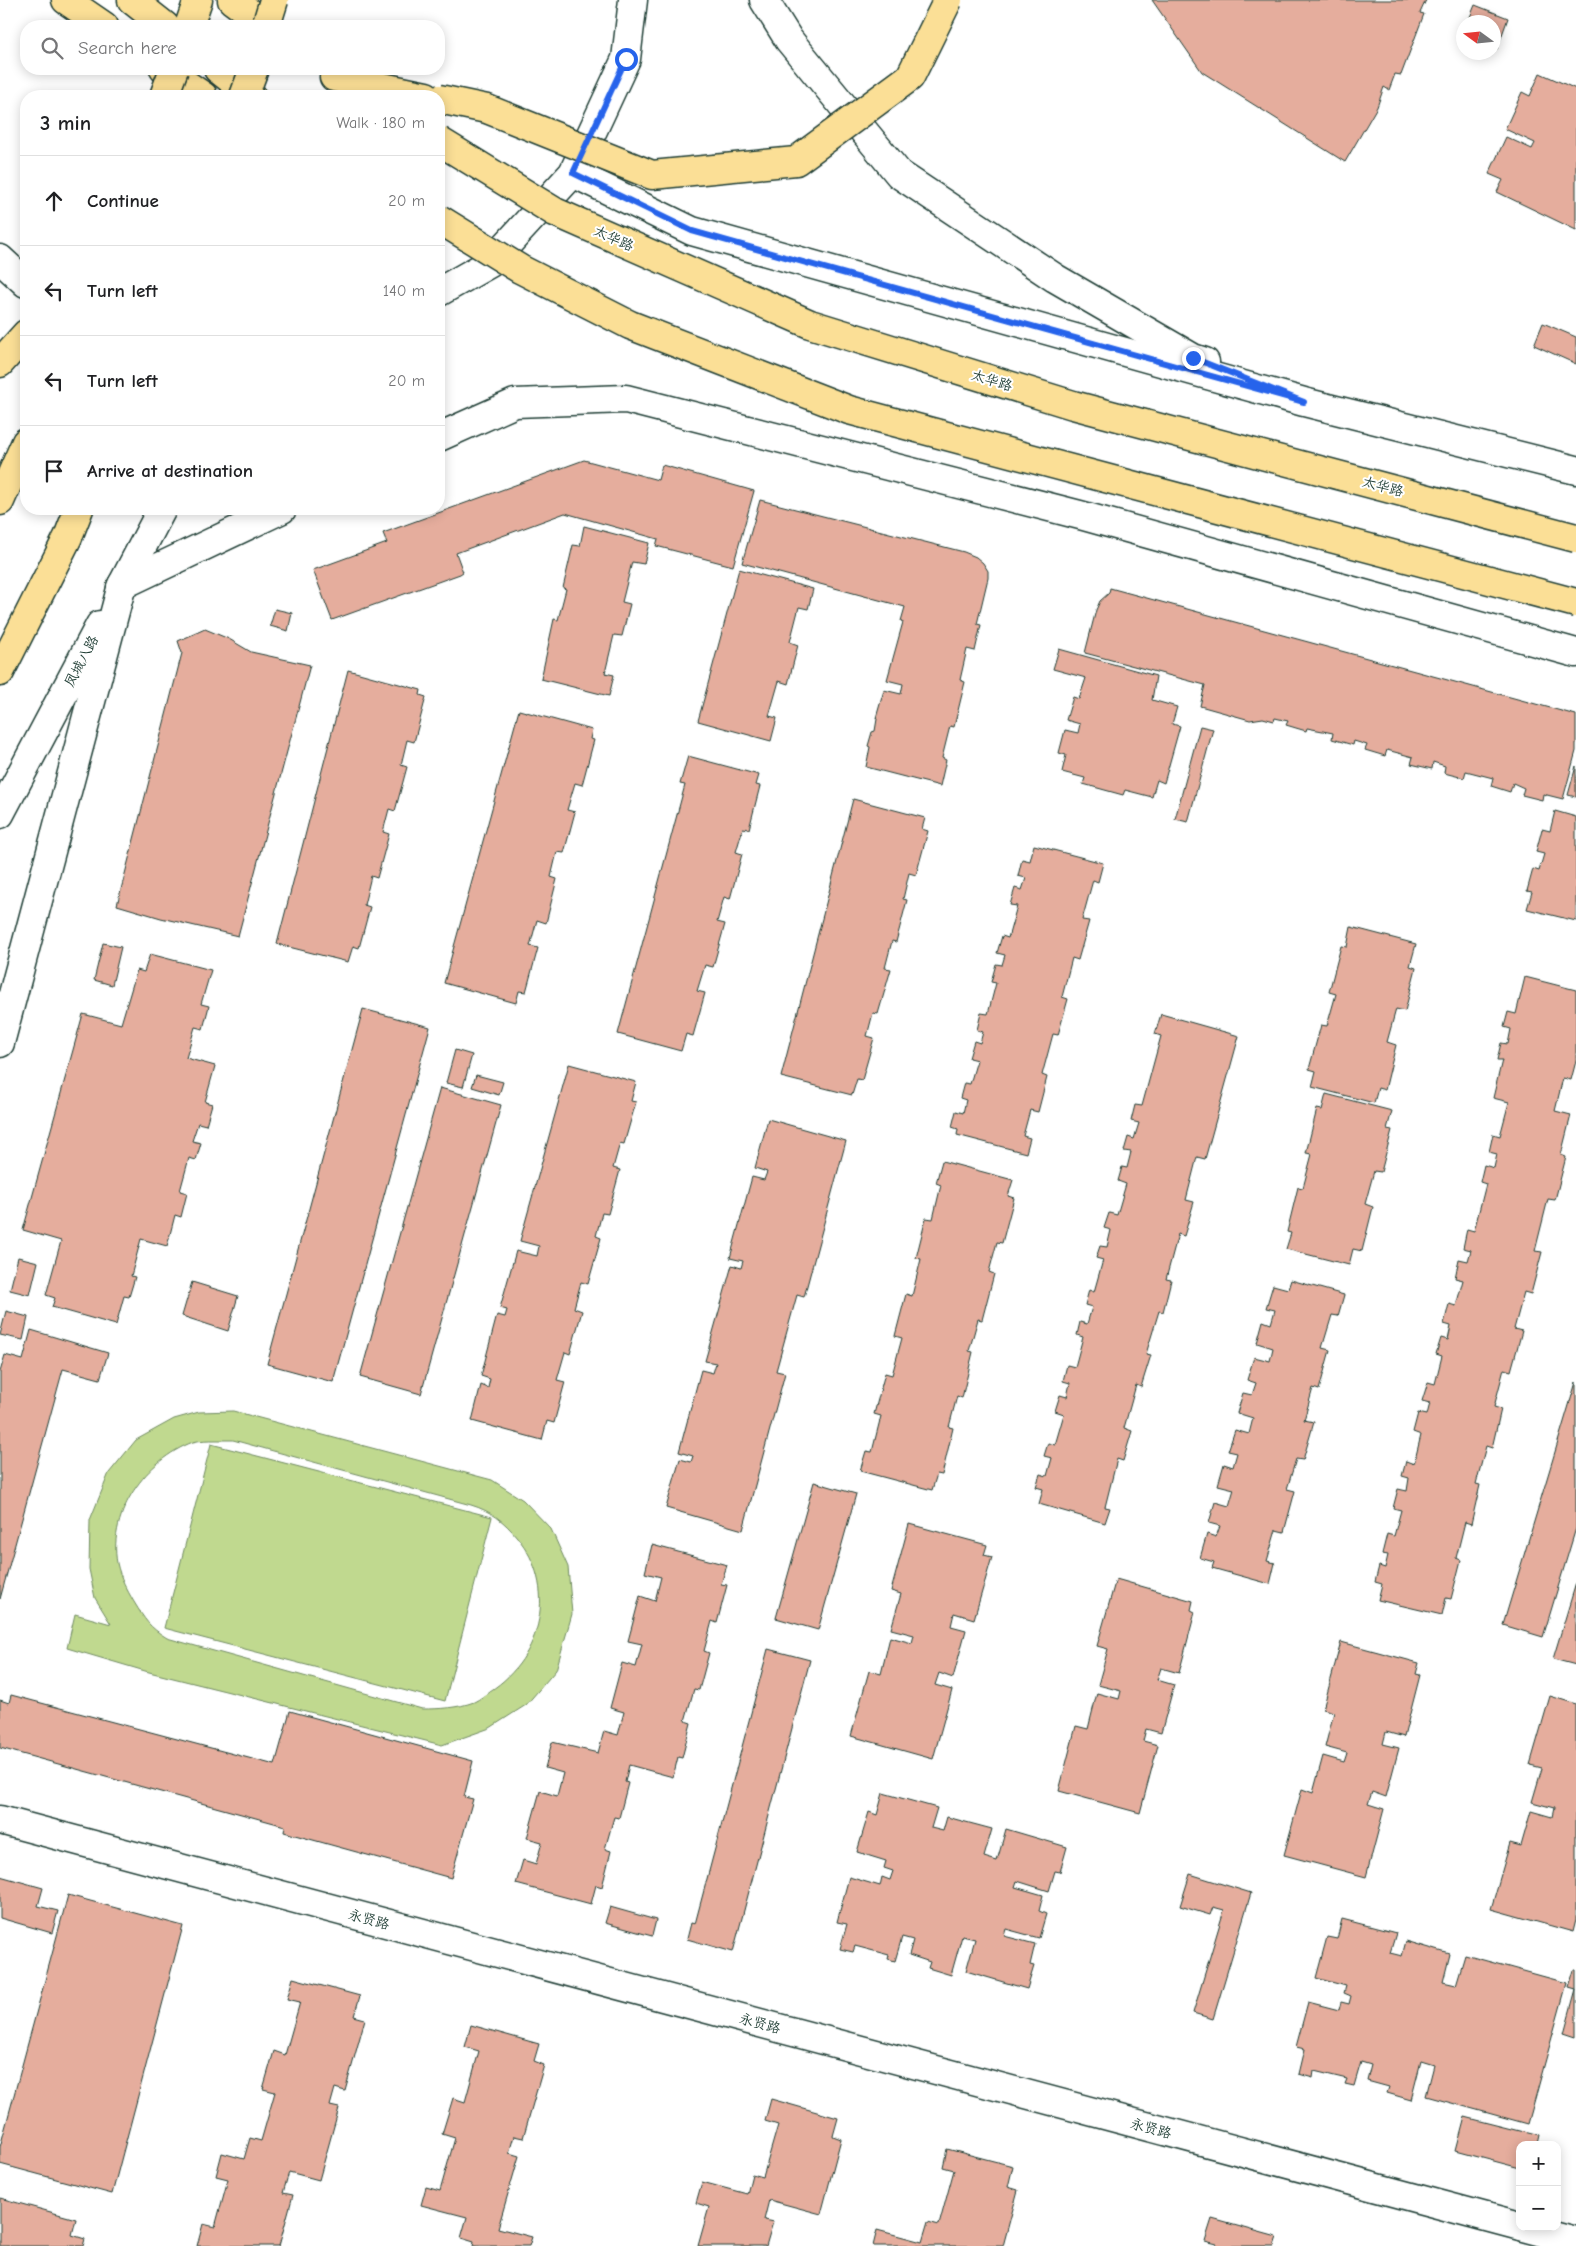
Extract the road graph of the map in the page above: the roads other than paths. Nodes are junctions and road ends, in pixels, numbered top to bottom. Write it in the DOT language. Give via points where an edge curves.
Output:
graph roads {
  1 [pos="66,0"];
  2 [pos="132,0"];
  3 [pos="198,0"];
  4 [pos="232,0"];
  5 [pos="274,0"];
  6 [pos="633,0"];
  7 [pos="764,0"];
  8 [pos="948,0"];
  9 [pos="95,20"];
  10 [pos="157,20"];
  11 [pos="190,20"];
  12 [pos="259,20"];
  13 [pos="269,20"];
  14 [pos="172,75"];
  15 [pos="172,75"];
  16 [pos="226,75"];
  17 [pos="252,75"];
  18 [pos="331,75"];
  19 [pos="337,75"];
  20 [pos="166,90"];
  21 [pos="194,90"];
  22 [pos="244,90"];
  23 [pos="246,90"];
  24 [pos="355,90"];
  25 [pos="400,90"];
  26 [pos="445,100"];
  27 [pos="445,145"];
  28 [pos="573,173"];
  29 [pos="445,224"];
  30 [pos="0,258"];
  31 [pos="20,277"];
  32 [pos="445,289"];
  33 [pos="20,341"];
  34 [pos="0,363"];
  35 [pos="1304,402"];
  36 [pos="445,434"];
  37 [pos="20,456"];
  38 [pos="1576,470"];
  39 [pos="0,501"];
  40 [pos="77,515"];
  41 [pos="159,515"];
  42 [pos="269,515"];
  43 [pos="1576,538"];
  44 [pos="122,584"];
  45 [pos="1576,602"];
  46 [pos="1576,653"];
  47 [pos="0,672"];
  48 [pos="0,814"];
  49 [pos="0,1043"];
  50 [pos="0,1820"];
  51 [pos="1516,2226"];
  52 [pos="1536,2231"];
  53 [pos="1576,2242"];
  1 -- 9 [label="main road"];
  2 -- 10 [label="main road"];
  3 -- 11 [label="main road"];
  4 -- 12 [label="main road"];
  5 -- 13 [label="main road, bridge"];
  6 -- 28 [label="street" via="626,59"];
  7 -- 35 [label="street" via="789,40 899,174 1055,278 1193,358"];
  8 -- 26 [label="main road, bridge" via="910,77 796,161 652,175 487,109"];
  14 -- 21 [label="main road"];
  15 -- 20 [label="main road, bridge"];
  16 -- 22 [label="main road"];
  17 -- 23 [label="main road, bridge"];
  18 -- 24 [label="main road"];
  19 -- 25 [label="main road"];
  27 -- 43 [label="main road, 太华路, bridge" via="555,212 810,324 1073,405"];
  28 -- 32 [label="street" via="490,263"];
  28 -- 35 [label="street" via="692,231"];
  29 -- 45 [label="main road, bridge" via="520,269 630,325 849,410"];
  30 -- 31 [label="street"];
  33 -- 34 [label="main road"];
  35 -- 38 [label="street"];
  36 -- 46 [label="street" via="515,403 626,399 1080,515"];
  37 -- 39 [label="main road"];
  40 -- 47 [label="main road"];
  41 -- 44 [label="street, 凤城八路"];
  42 -- 44 [label="street"];
  44 -- 48 [label="street, 凤城八路"];
  44 -- 49 [label="street"];
  50 -- 51 [label="street, 永贤路"];
  52 -- 53 [label="street, 永贤路"];
}
